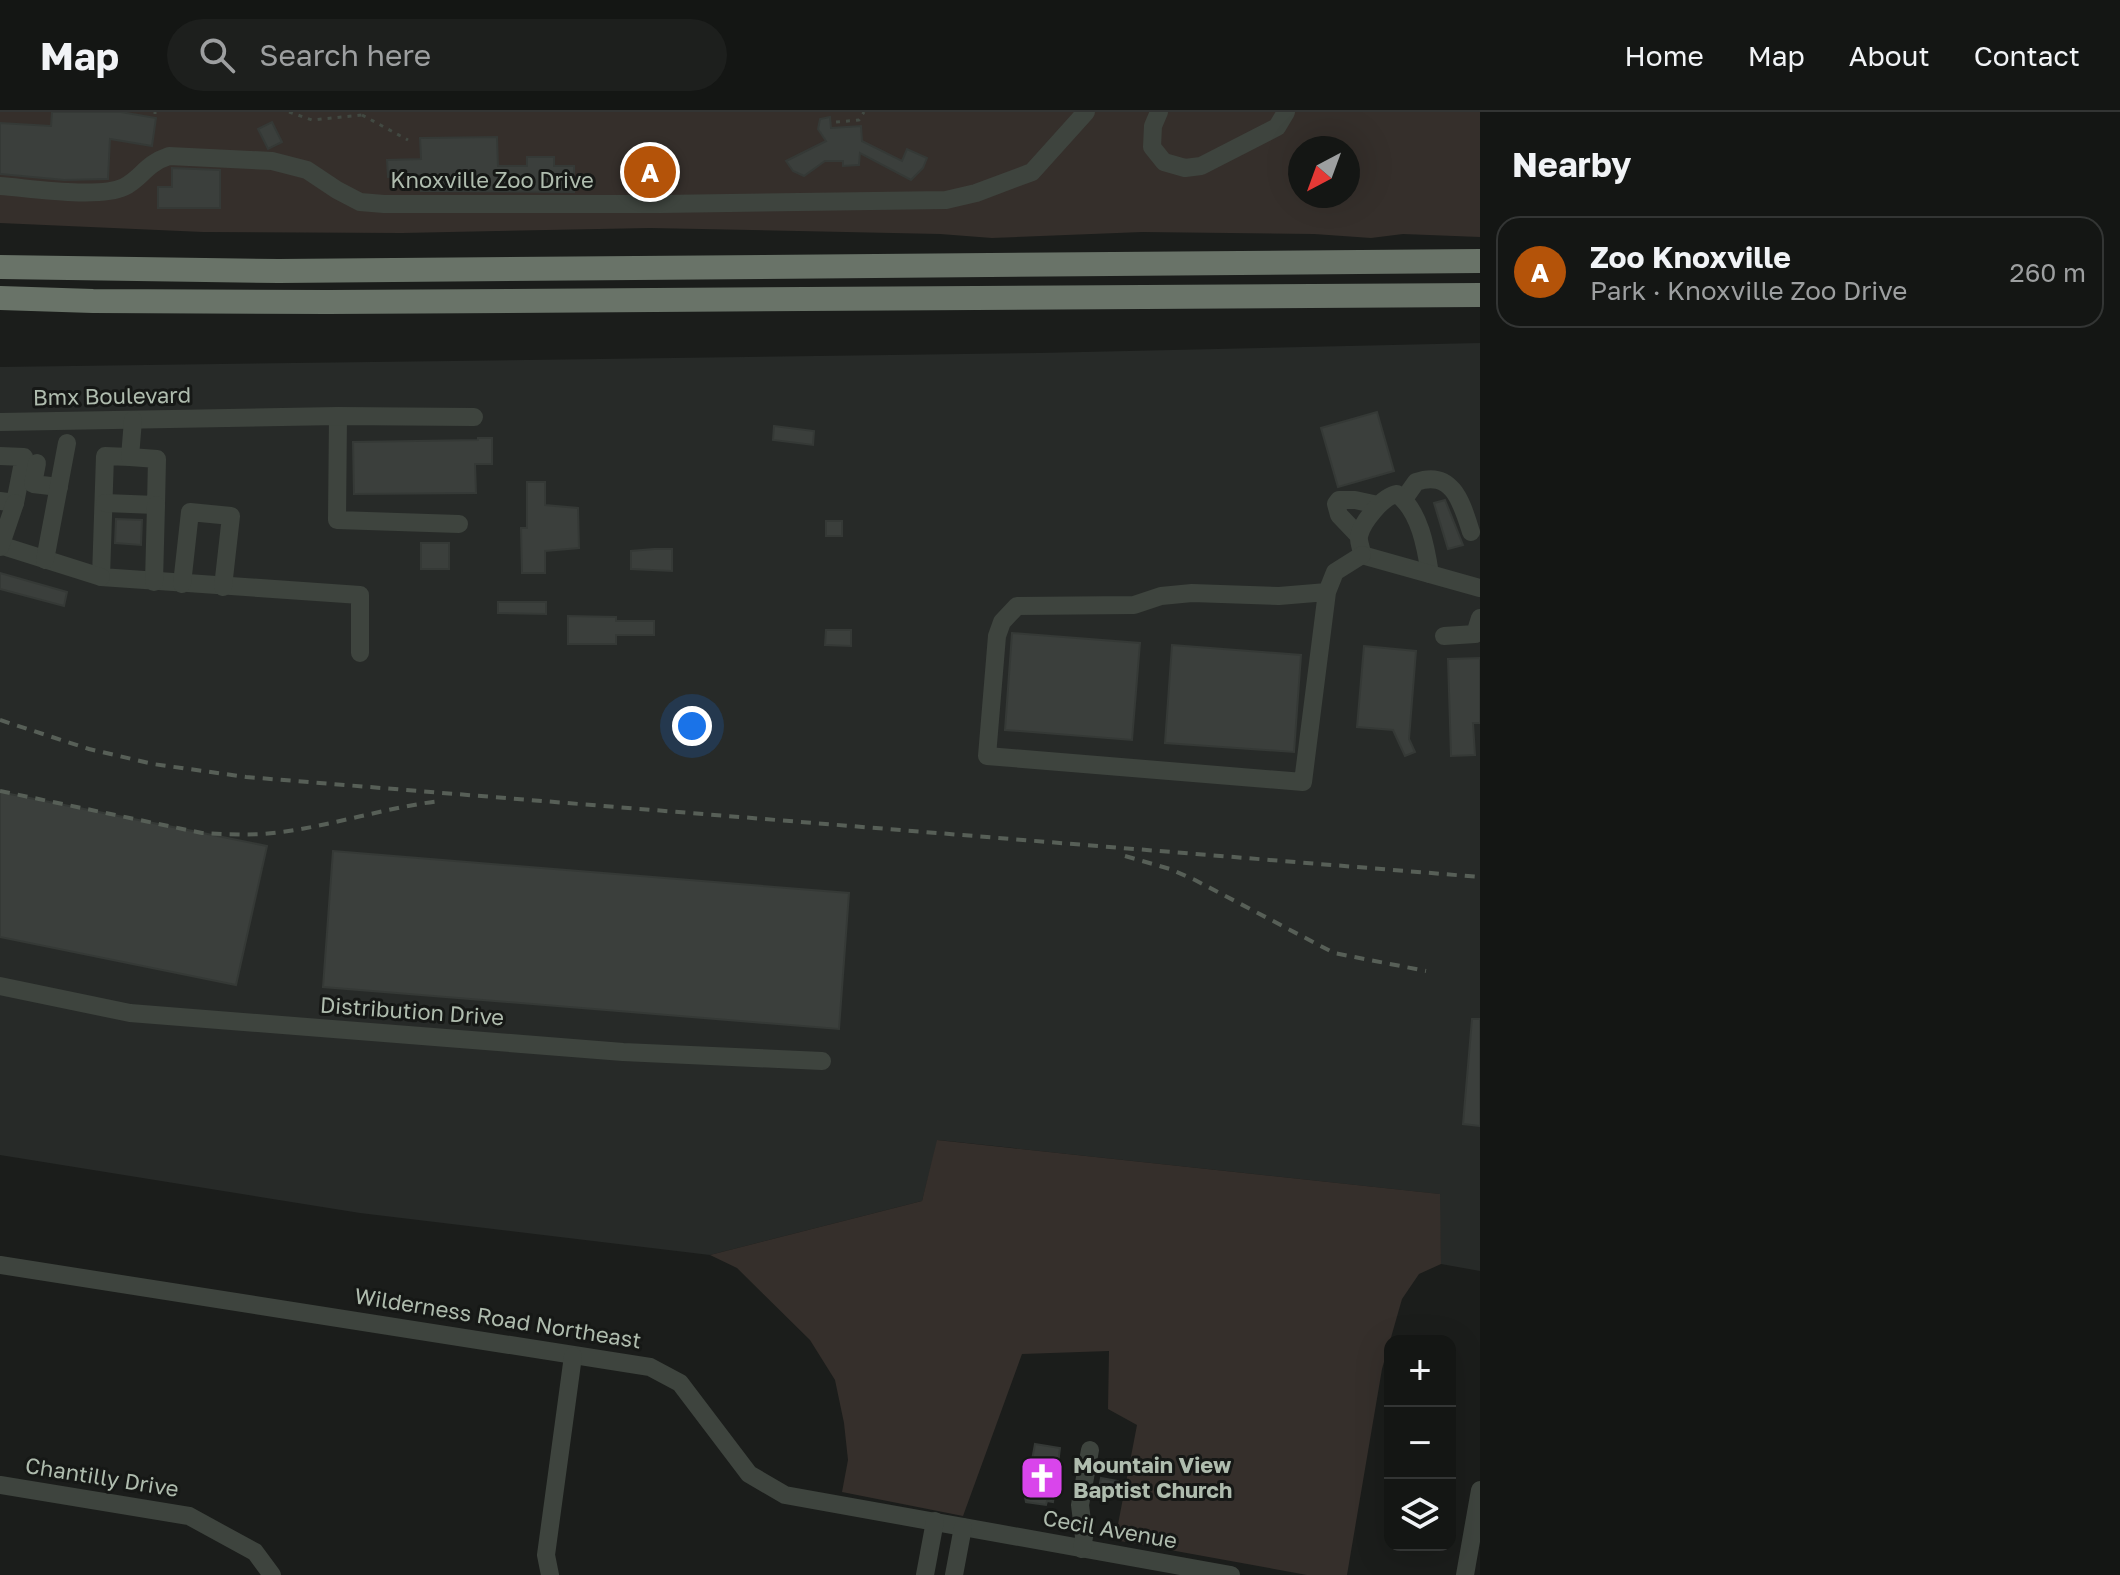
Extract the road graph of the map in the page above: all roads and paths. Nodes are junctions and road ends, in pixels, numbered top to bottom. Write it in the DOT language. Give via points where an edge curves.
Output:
graph roads {
  1 [pos="289,112"];
  2 [pos="864,112"];
  3 [pos="1086,112"];
  4 [pos="1159,112"];
  5 [pos="1286,112"];
  6 [pos="364,114"];
  7 [pos="836,122"];
  8 [pos="408,140"];
  9 [pos="0,186"];
  10 [pos="1480,261"];
  11 [pos="0,267"];
  12 [pos="1480,295"];
  13 [pos="0,298"];
  14 [pos="338,416"];
  15 [pos="474,417"];
  16 [pos="133,420"];
  17 [pos="0,422"];
  18 [pos="67,443"];
  19 [pos="0,456"];
  20 [pos="130,457"];
  21 [pos="37,463"];
  22 [pos="59,487"];
  23 [pos="1404,499"];
  24 [pos="7,502"];
  25 [pos="105,503"];
  26 [pos="156,505"];
  27 [pos="1378,505"];
  28 [pos="459,524"];
  29 [pos="1363,530"];
  30 [pos="1471,532"];
  31 [pos="1,546"];
  32 [pos="1362,555"];
  33 [pos="45,560"];
  34 [pos="1430,574"];
  35 [pos="101,577"];
  36 [pos="154,582"];
  37 [pos="182,584"];
  38 [pos="223,587"];
  39 [pos="1480,588"];
  40 [pos="1327,592"];
  41 [pos="1480,618"];
  42 [pos="1444,636"];
  43 [pos="360,653"];
  44 [pos="0,986"];
  45 [pos="822,1061"];
  46 [pos="0,1265"];
  47 [pos="573,1356"];
  48 [pos="1090,1450"];
  49 [pos="0,1485"];
  50 [pos="1480,1490"];
  51 [pos="935,1521"];
  52 [pos="1043,1522"];
  53 [pos="1059,1525"];
  54 [pos="963,1527"];
  55 [pos="1082,1549"];
  56 [pos="272,1575"];
  57 [pos="550,1575"];
  58 [pos="925,1575"];
  59 [pos="954,1575"];
  60 [pos="1231,1575"];
  61 [pos="1465,1575"];
  1 -- 6 [label="path" via="312,120"];
  2 -- 7 [label="path" via="859,120"];
  3 -- 9 [label="street, Knoxville Zoo Drive" via="1032,172 946,200 384,204 360,202 307,170 284,164 169,156 154,161 125,187 105,193"];
  4 -- 5 [label="street" via="1152,147 1164,162 1185,168 1201,166 1277,127"];
  6 -- 8 [label="path"];
  10 -- 11 [label="highway" via="279,271"];
  12 -- 13 [label="highway" via="328,302"];
  14 -- 15 [label="street, Bmx Boulevard"];
  14 -- 16 [label="street, Bmx Boulevard"];
  14 -- 28 [label="street" via="337,520"];
  16 -- 17 [label="street, Bmx Boulevard"];
  16 -- 20 [label="street"];
  18 -- 22 [label="street"];
  19 -- 24 [label="street" via="24,457"];
  20 -- 25 [label="street" via="105,456"];
  20 -- 26 [label="street" via="157,459"];
  21 -- 22 [label="street" via="33,484"];
  22 -- 33 [label="street"];
  23 -- 27 [label="street" via="1388,495"];
  23 -- 30 [label="street" via="1416,482 1439,480 1461,501"];
  23 -- 34 [label="street"];
  24 -- 31 [label="street"];
  25 -- 26 [label="street"];
  25 -- 35 [label="street"];
  26 -- 36 [label="street"];
  27 -- 29 [label="street"];
  27 -- 29 [label="street" via="1339,500 1340,512"];
  29 -- 32 [label="street"];
  31 -- 33 [label="street"];
  32 -- 34 [label="street"];
  32 -- 40 [label="street" via="1335,572"];
  33 -- 35 [label="street"];
  34 -- 39 [label="street"];
  35 -- 36 [label="street"];
  36 -- 37 [label="street"];
  37 -- 38 [label="street"];
  37 -- 38 [label="street" via="190,512 231,516"];
  38 -- 43 [label="street" via="360,595"];
  40 -- 40 [label="street" via="1192,593 1134,605 1017,606 997,636 987,756 1303,782"];
  41 -- 42 [label="street" via="1475,634"];
  44 -- 45 [label="street, Distribution Drive" via="130,1013 623,1052"];
  46 -- 47 [label="street, Wilderness Road Northeast"];
  47 -- 51 [label="street, Wilderness Road Northeast" via="650,1367 680,1383 749,1474 785,1495"];
  47 -- 57 [label="street" via="546,1555"];
  48 -- 55 [label="street" via="1080,1505"];
  49 -- 56 [label="street, Chantilly Drive" via="189,1516 255,1552"];
  50 -- 61 [label="street"];
  51 -- 54 [label="street, Cecil Avenue"];
  51 -- 58 [label="street"];
  52 -- 53 [label="path"];
  54 -- 55 [label="street, Cecil Avenue"];
  54 -- 59 [label="street"];
  55 -- 60 [label="street, Cecil Avenue"];
}
